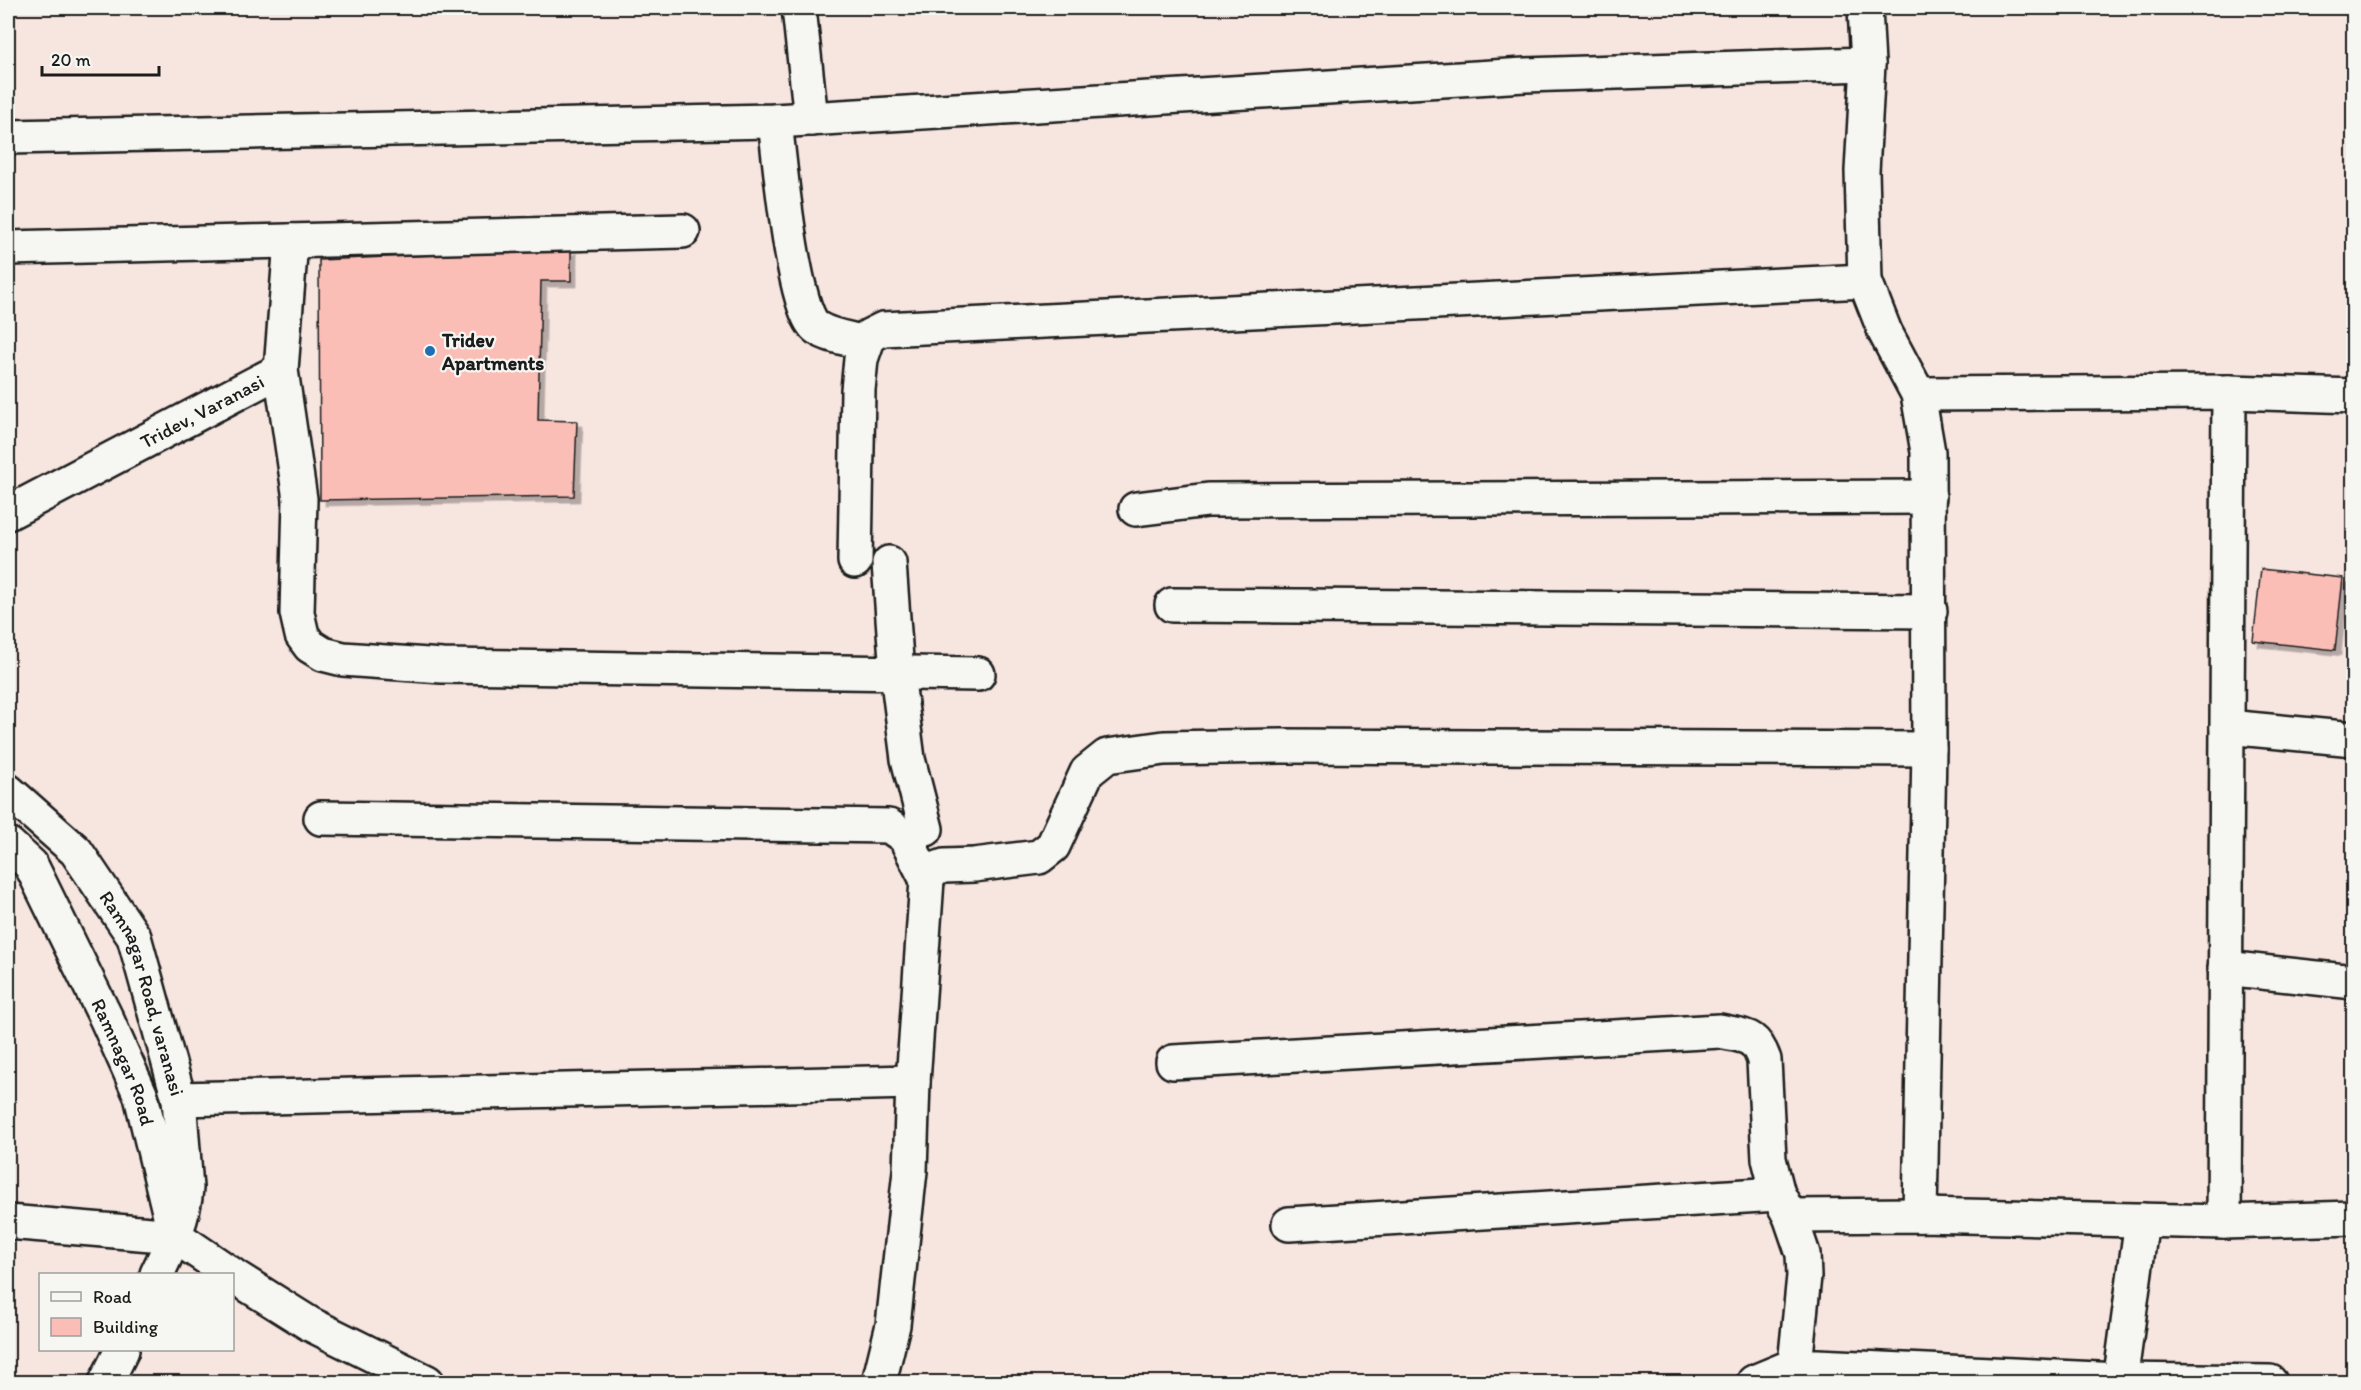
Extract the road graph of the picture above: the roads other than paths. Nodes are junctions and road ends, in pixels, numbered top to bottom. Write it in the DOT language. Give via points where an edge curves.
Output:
graph roads {
  1 [pos="799,8"];
  2 [pos="1865,8"];
  3 [pos="1868,64"];
  4 [pos="811,119"];
  5 [pos="775,121"];
  6 [pos="8,137"];
  7 [pos="683,231"];
  8 [pos="291,241"];
  9 [pos="8,248"];
  10 [pos="1865,281"];
  11 [pos="866,343"];
  12 [pos="281,370"];
  13 [pos="2229,392"];
  14 [pos="1918,394"];
  15 [pos="2354,396"];
  16 [pos="1929,497"];
  17 [pos="1136,509"];
  18 [pos="8,513"];
  19 [pos="855,561"];
  20 [pos="889,563"];
  21 [pos="1172,605"];
  22 [pos="1930,611"];
  23 [pos="897,673"];
  24 [pos="978,674"];
  25 [pos="2227,727"];
  26 [pos="2354,739"];
  27 [pos="1929,750"];
  28 [pos="8,791"];
  29 [pos="321,818"];
  30 [pos="926,829"];
  31 [pos="8,844"];
  32 [pos="927,880"];
  33 [pos="2225,968"];
  34 [pos="2354,982"];
  35 [pos="1173,1062"];
  36 [pos="913,1082"];
  37 [pos="179,1099"];
  38 [pos="1784,1205"];
  39 [pos="1920,1215"];
  40 [pos="2354,1218"];
  41 [pos="2142,1220"];
  42 [pos="8,1222"];
  43 [pos="2224,1222"];
  44 [pos="1288,1224"];
  45 [pos="175,1236"];
  46 [pos="158,1273"];
  47 [pos="229,1273"];
  48 [pos="234,1276"];
  49 [pos="122,1351"];
  50 [pos="1795,1365"];
  51 [pos="2120,1381"];
  52 [pos="106,1383"];
  53 [pos="427,1383"];
  54 [pos="879,1383"];
  55 [pos="1754,1383"];
  56 [pos="2270,1383"];
  1 -- 4 [label="street"];
  2 -- 3 [label="street"];
  3 -- 4 [label="street" via="1514,75"];
  3 -- 10 [label="street" via="1862,171"];
  4 -- 5 [label="street"];
  5 -- 6 [label="street"];
  5 -- 11 [label="street" via="795,269 808,317 816,328"];
  7 -- 8 [label="street"];
  8 -- 9 [label="street"];
  8 -- 12 [label="street, Tridev, Varanasi"];
  10 -- 11 [label="street" via="883,329 869,336"];
  10 -- 14 [label="street" via="1885,332"];
  11 -- 19 [label="street" via="858,390"];
  12 -- 18 [label="street, Tridev, Varanasi"];
  12 -- 23 [label="street" via="300,499 297,613 302,635 323,654 442,666"];
  13 -- 14 [label="street"];
  13 -- 15 [label="street"];
  13 -- 25 [label="street"];
  14 -- 16 [label="street" via="1928,452"];
  16 -- 17 [label="street" via="1208,501"];
  16 -- 22 [label="street"];
  20 -- 23 [label="street"];
  21 -- 22 [label="street"];
  22 -- 27 [label="street"];
  23 -- 24 [label="street"];
  23 -- 30 [label="street" via="908,759"];
  25 -- 26 [label="street"];
  25 -- 33 [label="street"];
  27 -- 32 [label="street" via="1164,748 1107,756 1087,772 1053,846 1039,857 944,866 933,870"];
  27 -- 39 [label="street"];
  28 -- 37 [label="street, Ramnagar Road, varanasi" via="76,852 134,937"];
  29 -- 32 [label="street" via="889,826 905,837"];
  31 -- 45 [label="street, Ramnagar Road" via="31,865 141,1096"];
  32 -- 36 [label="street"];
  33 -- 34 [label="street"];
  33 -- 43 [label="street"];
  35 -- 38 [label="street" via="1720,1031 1739,1035 1759,1045 1764,1060 1769,1159"];
  36 -- 37 [label="street"];
  36 -- 54 [label="street" via="910,1171 893,1325"];
  37 -- 45 [label="street, Ramnagar Road, varanasi" via="186,1202"];
  38 -- 39 [label="street"];
  38 -- 44 [label="street"];
  38 -- 50 [label="street" via="1803,1254"];
  39 -- 41 [label="street"];
  40 -- 43 [label="street"];
  41 -- 43 [label="street"];
  41 -- 51 [label="street"];
  42 -- 45 [label="street"];
  45 -- 46 [label="street, Ramnagar Road, varanasi"];
  45 -- 47 [label="street"];
  48 -- 53 [label="street" via="310,1324"];
  49 -- 52 [label="street"];
  50 -- 51 [label="street"];
  50 -- 55 [label="street"];
  51 -- 56 [label="street"];
}
